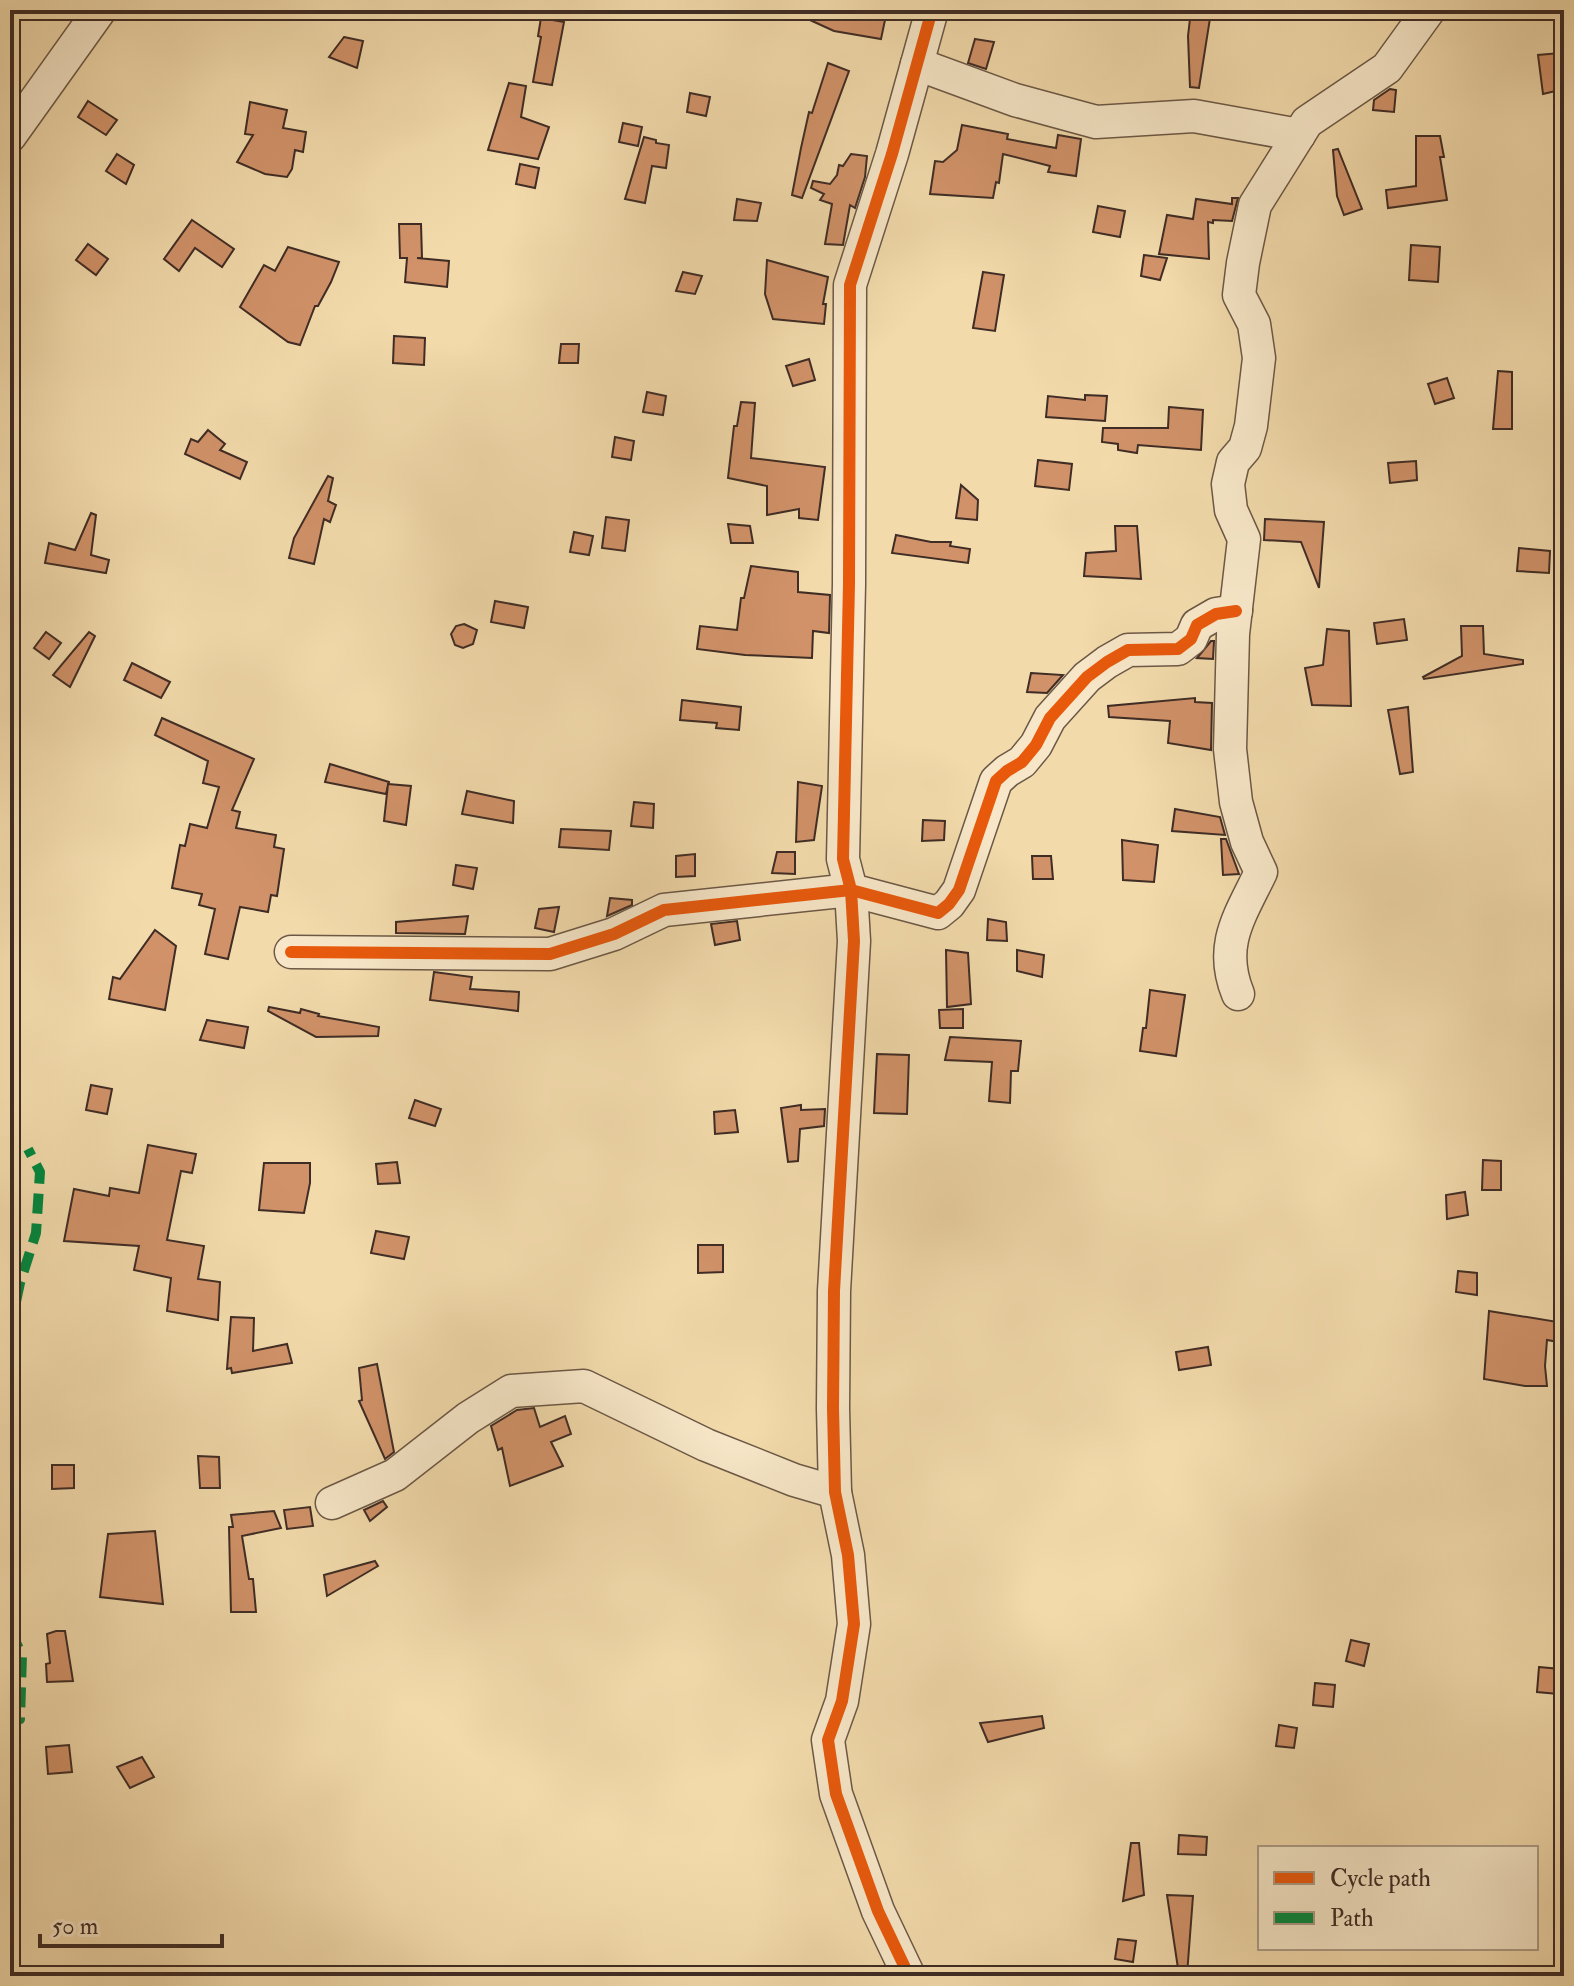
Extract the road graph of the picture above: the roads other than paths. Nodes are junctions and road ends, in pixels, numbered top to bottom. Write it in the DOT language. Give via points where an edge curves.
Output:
graph roads {
  1 [pos="100,10"];
  2 [pos="932,10"];
  3 [pos="1429,10"];
  4 [pos="917,64"];
  5 [pos="1299,135"];
  6 [pos="10,136"];
  7 [pos="1236,611"];
  8 [pos="851,890"];
  9 [pos="291,952"];
  10 [pos="1238,994"];
  11 [pos="835,1492"];
  12 [pos="332,1503"];
  13 [pos="909,1976"];
  1 -- 6 [label="street"];
  2 -- 4 [label="street"];
  3 -- 5 [label="street" via="1387,68 1307,122"];
  4 -- 5 [label="street" via="1015,100 1096,122 1194,116"];
  4 -- 8 [label="street" via="850,285 843,859"];
  5 -- 7 [label="street" via="1255,205 1243,263 1239,295 1254,324 1259,358 1251,426 1228,484 1231,510 1244,539"];
  7 -- 8 [label="street" via="1197,625 1178,649 1128,650 1087,677 1050,718 1022,762 996,781 959,890 938,913"];
  7 -- 10 [label="street" via="1232,776 1247,842 1261,872 1228,953"];
  8 -- 9 [label="street" via="664,910 614,934 550,954"];
  8 -- 11 [label="street" via="854,941 834,1291"];
  11 -- 12 [label="street" via="706,1445 584,1386 511,1391 395,1475"];
  11 -- 13 [label="street" via="854,1624 842,1701 828,1740 836,1794 878,1911"];
}
